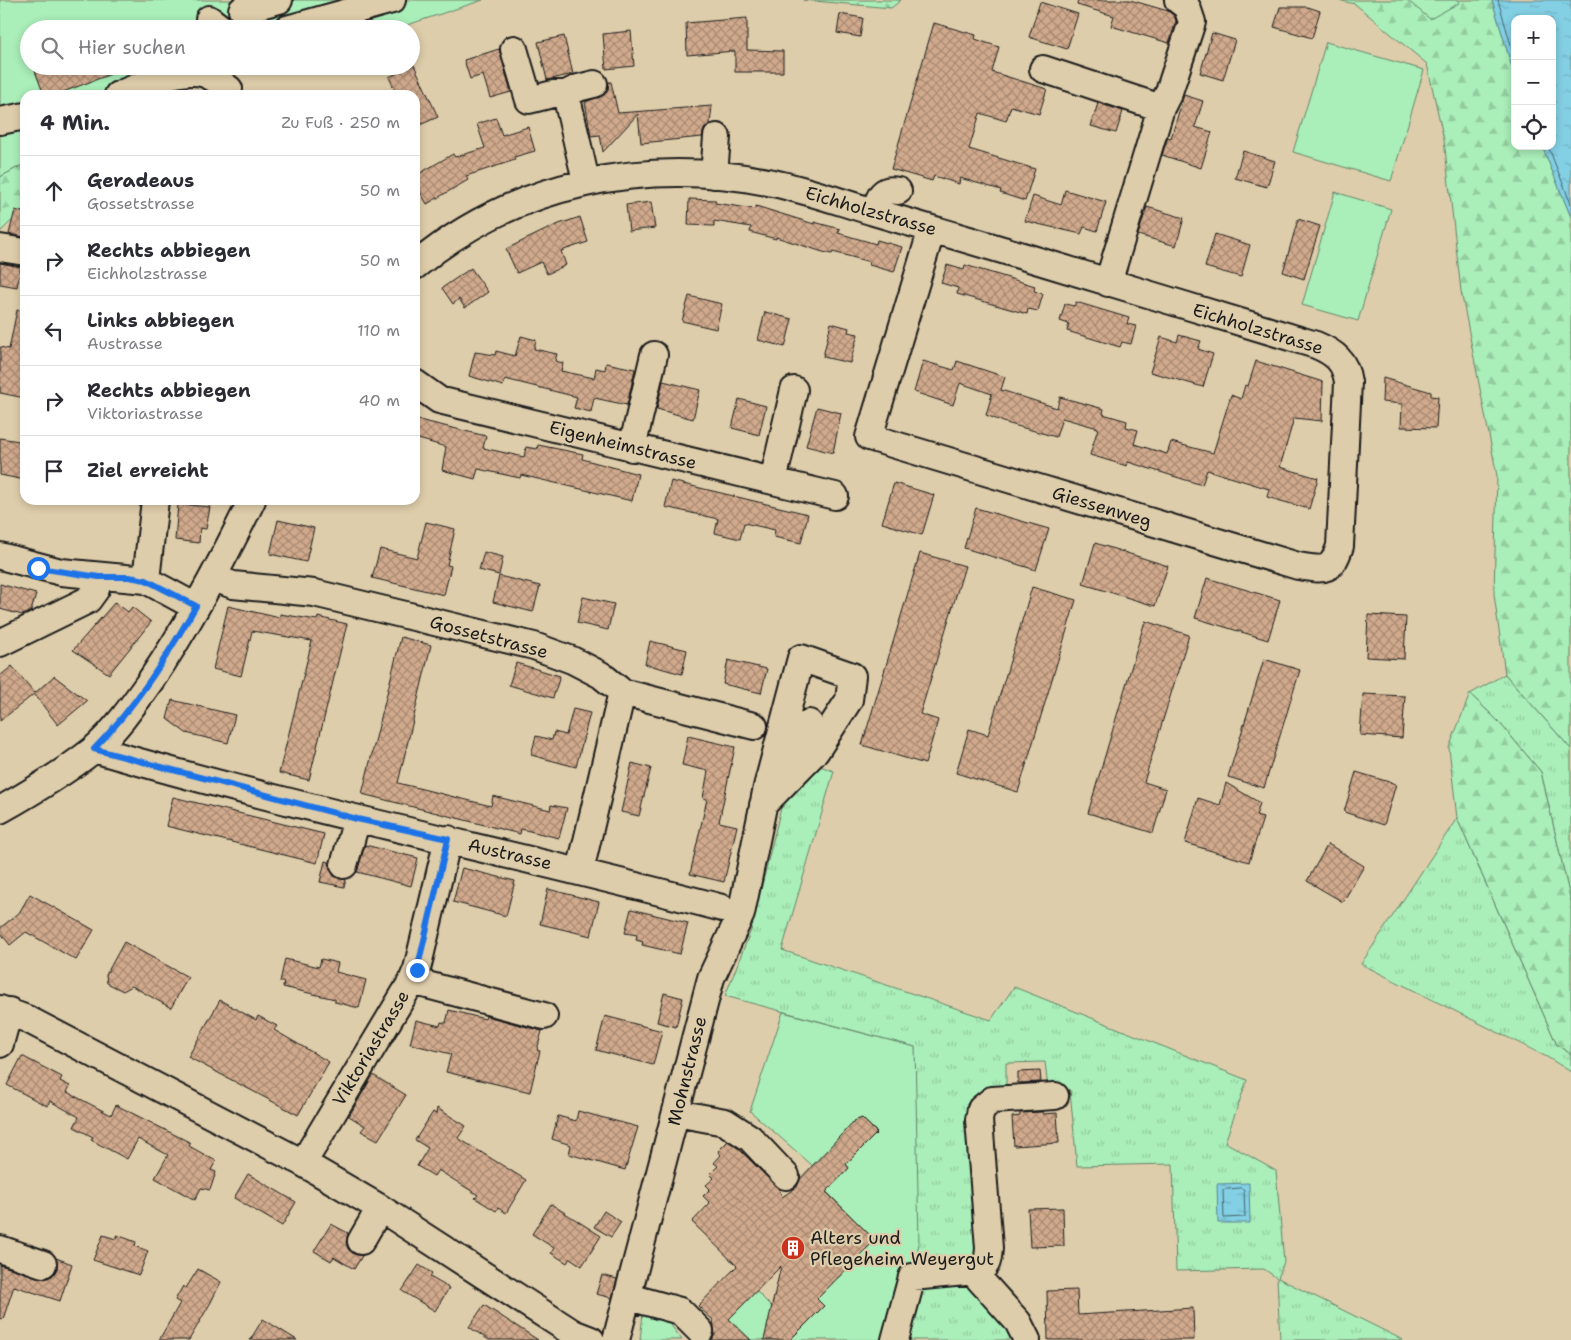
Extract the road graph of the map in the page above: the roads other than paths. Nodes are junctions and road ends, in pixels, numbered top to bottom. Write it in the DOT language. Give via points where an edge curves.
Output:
graph roads {
  1 [pos="279,0"];
  2 [pos="392,0"];
  3 [pos="1178,0"];
  4 [pos="242,13"];
  5 [pos="319,20"];
  6 [pos="514,49"];
  7 [pos="1043,69"];
  8 [pos="180,75"];
  9 [pos="208,75"];
  10 [pos="230,83"];
  11 [pos="594,84"];
  12 [pos="131,90"];
  13 [pos="566,94"];
  14 [pos="1161,108"];
  15 [pos="20,117"];
  16 [pos="0,121"];
  17 [pos="717,137"];
  18 [pos="714,175"];
  19 [pos="586,181"];
  20 [pos="898,191"];
  21 [pos="874,212"];
  22 [pos="932,229"];
  23 [pos="0,248"];
  24 [pos="20,251"];
  25 [pos="420,262"];
  26 [pos="1108,283"];
  27 [pos="1333,352"];
  28 [pos="654,355"];
  29 [pos="420,387"];
  30 [pos="794,390"];
  31 [pos="632,448"];
  32 [pos="773,481"];
  33 [pos="835,496"];
  34 [pos="154,505"];
  35 [pos="250,505"];
  36 [pos="0,556"];
  37 [pos="99,577"];
  38 [pos="214,578"];
  39 [pos="146,580"];
  40 [pos="196,606"];
  41 [pos="0,643"];
  42 [pos="622,692"];
  43 [pos="810,723"];
  44 [pos="754,726"];
  45 [pos="94,749"];
  46 [pos="765,796"];
  47 [pos="0,810"];
  48 [pos="357,819"];
  49 [pos="448,839"];
  50 [pos="344,866"];
  51 [pos="580,870"];
  52 [pos="722,908"];
  53 [pos="412,981"];
  54 [pos="5,1010"];
  55 [pos="544,1016"];
  56 [pos="0,1044"];
  57 [pos="1055,1096"];
  58 [pos="676,1113"];
  59 [pos="303,1163"];
  60 [pos="786,1176"];
  61 [pos="380,1208"];
  62 [pos="361,1241"];
  63 [pos="0,1248"];
  64 [pos="43,1264"];
  65 [pos="972,1272"];
  66 [pos="629,1297"];
  67 [pos="700,1331"];
  68 [pos="591,1340"];
  69 [pos="616,1340"];
  70 [pos="895,1340"];
  71 [pos="1027,1340"];
  1 -- 4 [label="street"];
  2 -- 5 [label="street"];
  3 -- 14 [label="street" via="1186,6 1192,22"];
  6 -- 13 [label="street" via="529,100"];
  7 -- 14 [label="street"];
  8 -- 12 [label="street"];
  9 -- 10 [label="street"];
  11 -- 13 [label="street"];
  13 -- 19 [label="street"];
  14 -- 26 [label="street"];
  15 -- 16 [label="street"];
  17 -- 18 [label="street"];
  18 -- 19 [label="street, Eichholzstrasse" via="643,173"];
  18 -- 21 [label="street, Eichholzstrasse" via="773,183"];
  19 -- 25 [label="street, Eichholzstrasse" via="521,202 477,222"];
  20 -- 21 [label="street" via="883,191"];
  21 -- 22 [label="street, Eichholzstrasse"];
  22 -- 26 [label="street, Eichholzstrasse"];
  22 -- 27 [label="street, Giessenweg" via="869,437 1319,570 1328,568 1335,561 1340,546 1348,382 1346,369"];
  23 -- 24 [label="street"];
  26 -- 27 [label="street, Eichholzstrasse"];
  28 -- 31 [label="street"];
  29 -- 31 [label="street, Eigenheimstrasse" via="439,400"];
  30 -- 32 [label="street"];
  31 -- 32 [label="street, Eigenheimstrasse"];
  32 -- 33 [label="street, Eigenheimstrasse"];
  34 -- 39 [label="street"];
  35 -- 38 [label="street"];
  36 -- 37 [label="street" via="38,568"];
  37 -- 39 [label="street"];
  37 -- 41 [label="street" via="88,600"];
  38 -- 40 [label="street"];
  38 -- 42 [label="street, Gossetstrasse" via="233,585 314,593 534,646 601,675"];
  39 -- 40 [label="street"];
  40 -- 45 [label="street" via="138,698"];
  42 -- 44 [label="street, Gossetstrasse"];
  42 -- 51 [label="street"];
  43 -- 46 [label="street"];
  45 -- 47 [label="street"];
  45 -- 48 [label="street, Austrasse"];
  46 -- 46 [label="street, Mohnstrasse" via="816,752 849,700 852,676 801,658"];
  46 -- 58 [label="street, Mohnstrasse" via="741,914 711,978"];
  48 -- 49 [label="street, Austrasse"];
  48 -- 50 [label="street"];
  49 -- 51 [label="street, Austrasse"];
  49 -- 53 [label="street, Viktoriastrasse"];
  51 -- 52 [label="street, Austrasse"];
  53 -- 55 [label="street"];
  53 -- 59 [label="street, Viktoriastrasse"];
  54 -- 56 [label="street"];
  54 -- 59 [label="street"];
  57 -- 65 [label="street" via="992,1100 981,1109 979,1120 988,1256 985,1267"];
  58 -- 60 [label="street" via="728,1113"];
  58 -- 66 [label="street, Mohnstrasse"];
  59 -- 61 [label="street"];
  61 -- 62 [label="street"];
  61 -- 68 [label="street" via="573,1333"];
  63 -- 64 [label="street"];
  65 -- 70 [label="street" via="912,1277"];
  65 -- 71 [label="street" via="1018,1322"];
  66 -- 67 [label="street" via="680,1310"];
  66 -- 69 [label="street, Mohnstrasse"];
}
